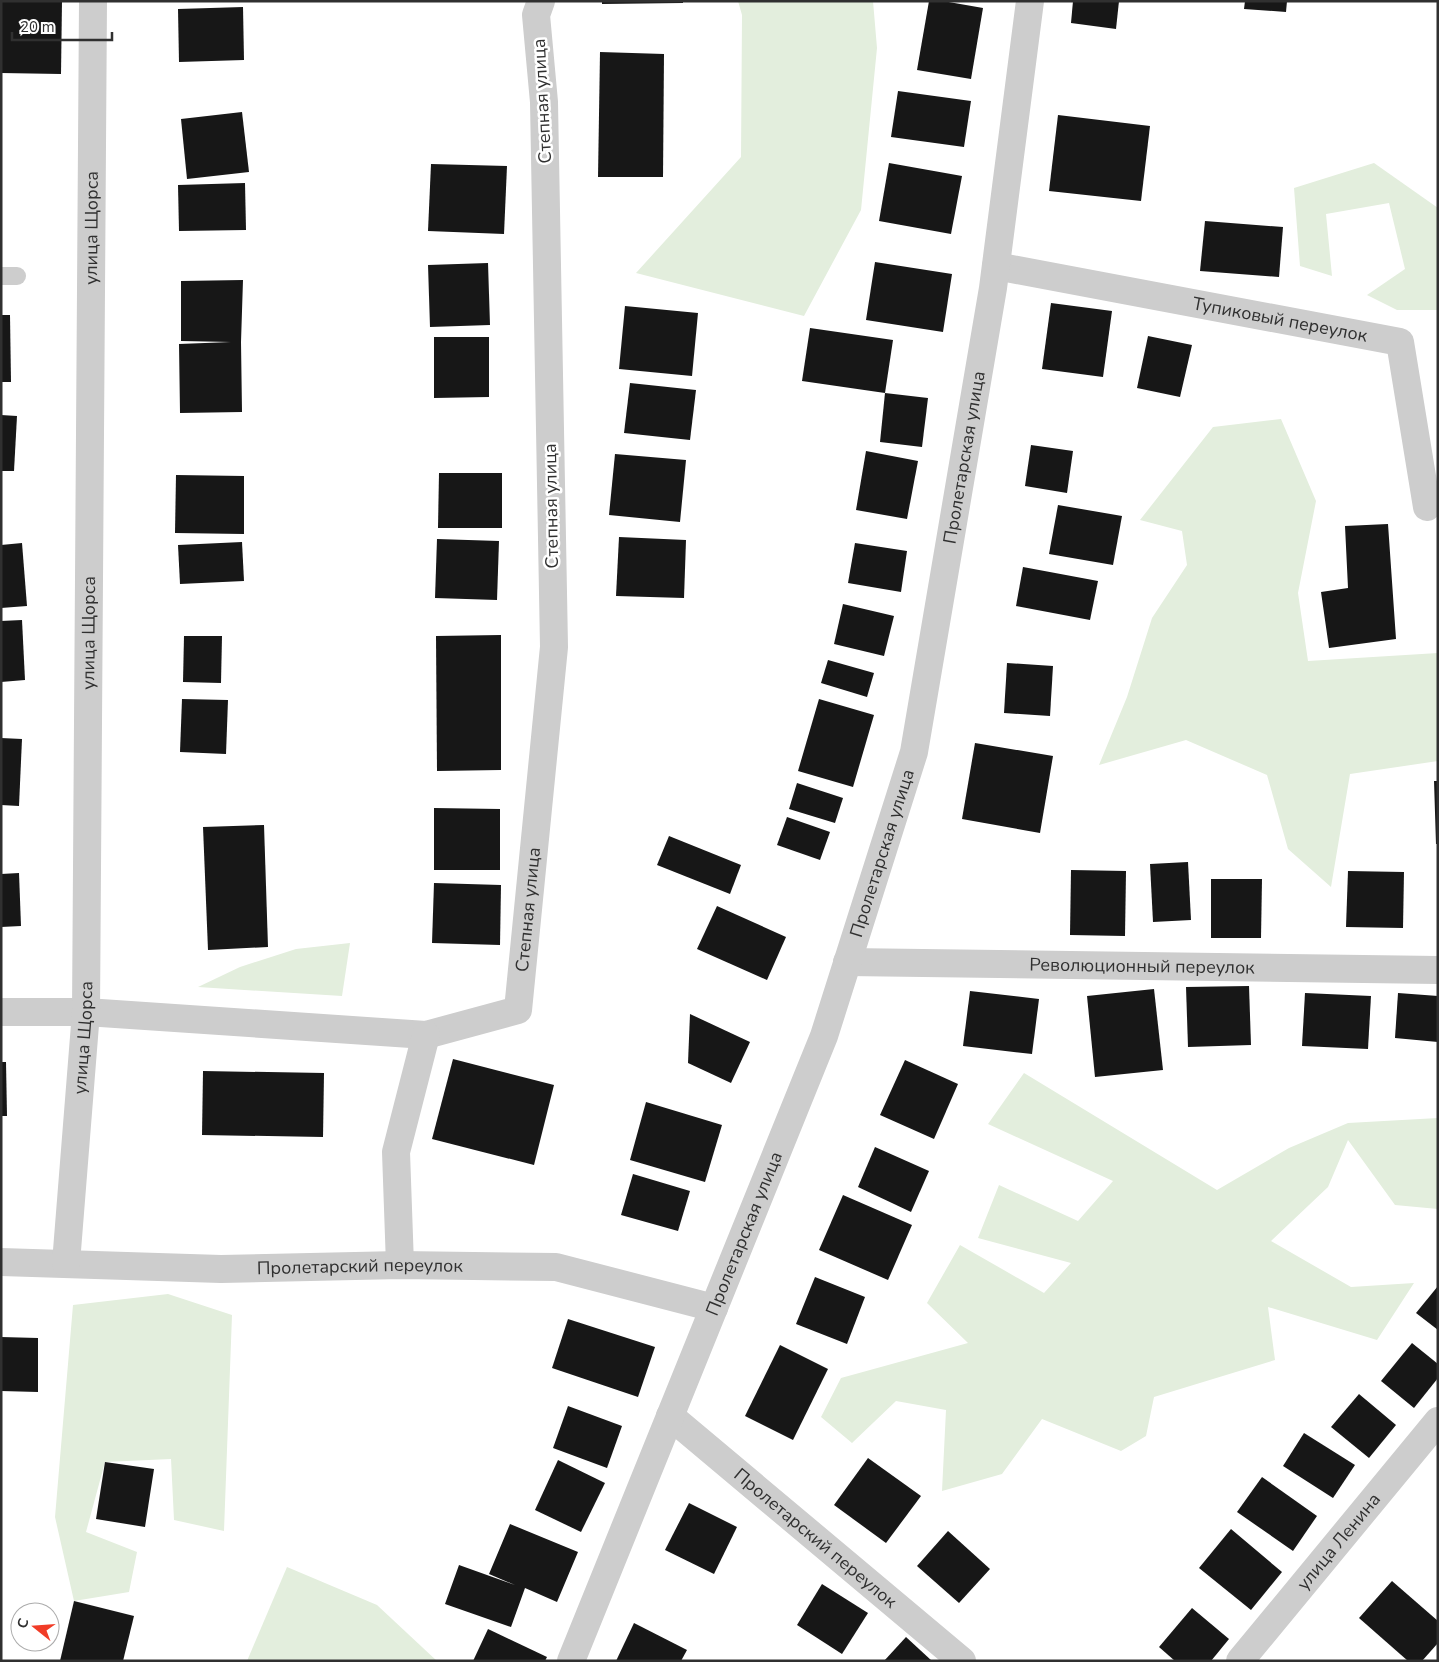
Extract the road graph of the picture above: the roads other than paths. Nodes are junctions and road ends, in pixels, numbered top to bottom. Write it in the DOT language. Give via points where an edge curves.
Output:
graph roads {
  1 [pos="93,1"];
  2 [pos="542,1"];
  3 [pos="1030,1"];
  4 [pos="996,266"];
  5 [pos="1426,507"];
  6 [pos="847,962"];
  7 [pos="1438,970"];
  8 [pos="1,1012"];
  9 [pos="86,1012"];
  10 [pos="426,1036"];
  11 [pos="1,1262"];
  12 [pos="66,1263"];
  13 [pos="400,1265"];
  14 [pos="714,1308"];
  15 [pos="670,1416"];
  16 [pos="1438,1421"];
  17 [pos="571,1661"];
  18 [pos="962,1661"];
  19 [pos="1240,1661"];
  1 -- 9 [label="street, улица Щорса"];
  2 -- 10 [label="street, Степная улица" via="536,14 544,102 554,647 518,1010"];
  3 -- 4 [label="street, Пролетарская улица"];
  4 -- 5 [label="street, Тупиковый переулок" via="1400,342"];
  4 -- 6 [label="street, Пролетарская улица" via="914,752"];
  6 -- 7 [label="street, Революционный переулок"];
  6 -- 14 [label="street, Пролетарская улица" via="824,1036"];
  8 -- 9 [label="street"];
  9 -- 10 [label="street"];
  9 -- 12 [label="street, улица Щорса"];
  10 -- 13 [label="street" via="396,1152"];
  11 -- 12 [label="street, Пролетарский переулок"];
  12 -- 13 [label="street, Пролетарский переулок" via="221,1269"];
  13 -- 14 [label="street, Пролетарский переулок" via="556,1267"];
  14 -- 15 [label="street, Пролетарская улица"];
  15 -- 17 [label="street, Пролетарская улица"];
  15 -- 18 [label="street, Пролетарский переулок"];
  16 -- 19 [label="street, улица Ленина"];
}
